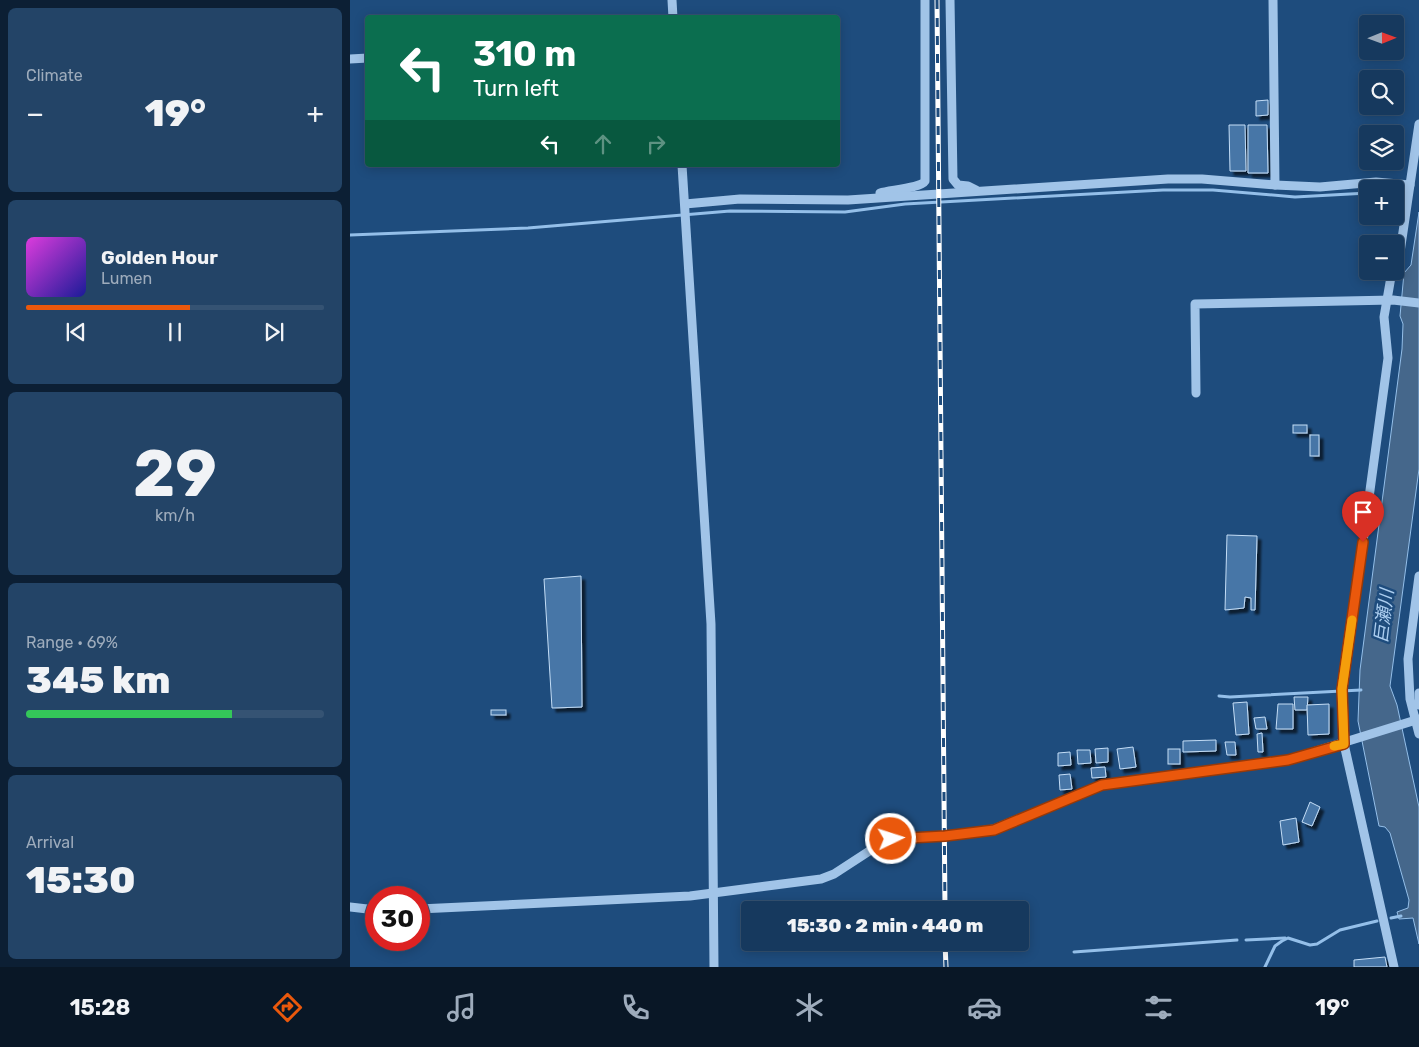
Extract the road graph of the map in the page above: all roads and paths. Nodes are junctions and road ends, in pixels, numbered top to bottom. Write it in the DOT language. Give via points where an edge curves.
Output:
graph roads {
  1 [pos="672,0"];
  2 [pos="925,0"];
  3 [pos="950,0"];
  4 [pos="1273,0"];
  5 [pos="673,15"];
  6 [pos="365,58"];
  7 [pos="350,59"];
  8 [pos="1419,124"];
  9 [pos="682,167"];
  10 [pos="1275,185"];
  11 [pos="1410,187"];
  12 [pos="976,190"];
  13 [pos="868,198"];
  14 [pos="685,205"];
  15 [pos="1403,235"];
  16 [pos="1391,280"];
  17 [pos="1390,300"];
  18 [pos="1419,303"];
  19 [pos="1196,393"];
  20 [pos="1419,576"];
  21 [pos="1419,692"];
  22 [pos="1419,705"];
  23 [pos="1416,720"];
  24 [pos="1419,734"];
  25 [pos="1346,743"];
  26 [pos="714,894"];
  27 [pos="350,908"];
  28 [pos="430,908"];
  29 [pos="365,909"];
  30 [pos="714,967"];
  31 [pos="1394,967"];
  1 -- 5 [label="street"];
  2 -- 13 [label="street" via="925,181 919,186 891,189"];
  3 -- 12 [label="street" via="953,179 958,185"];
  4 -- 10 [label="street"];
  6 -- 7 [label="street"];
  8 -- 11 [label="street"];
  9 -- 14 [label="street"];
  10 -- 11 [label="street" via="1320,187 1376,182"];
  10 -- 12 [label="street" via="1168,179"];
  11 -- 15 [label="street"];
  12 -- 13 [label="street"];
  13 -- 14 [label="street" via="740,199"];
  14 -- 26 [label="street" via="711,624"];
  16 -- 17 [label="street"];
  17 -- 18 [label="street"];
  17 -- 19 [label="street" via="1194,304"];
  17 -- 25 [label="street" via="1384,325 1388,358 1342,693"];
  20 -- 23 [label="street" via="1408,659 1410,699"];
  21 -- 22 [label="street"];
  23 -- 24 [label="street"];
  23 -- 25 [label="street"];
  25 -- 26 [label="street" via="1288,760 1102,785 994,830 891,839 821,879"];
  25 -- 31 [label="street"];
  26 -- 28 [label="street"];
  26 -- 30 [label="street"];
  27 -- 29 [label="street"];
}
